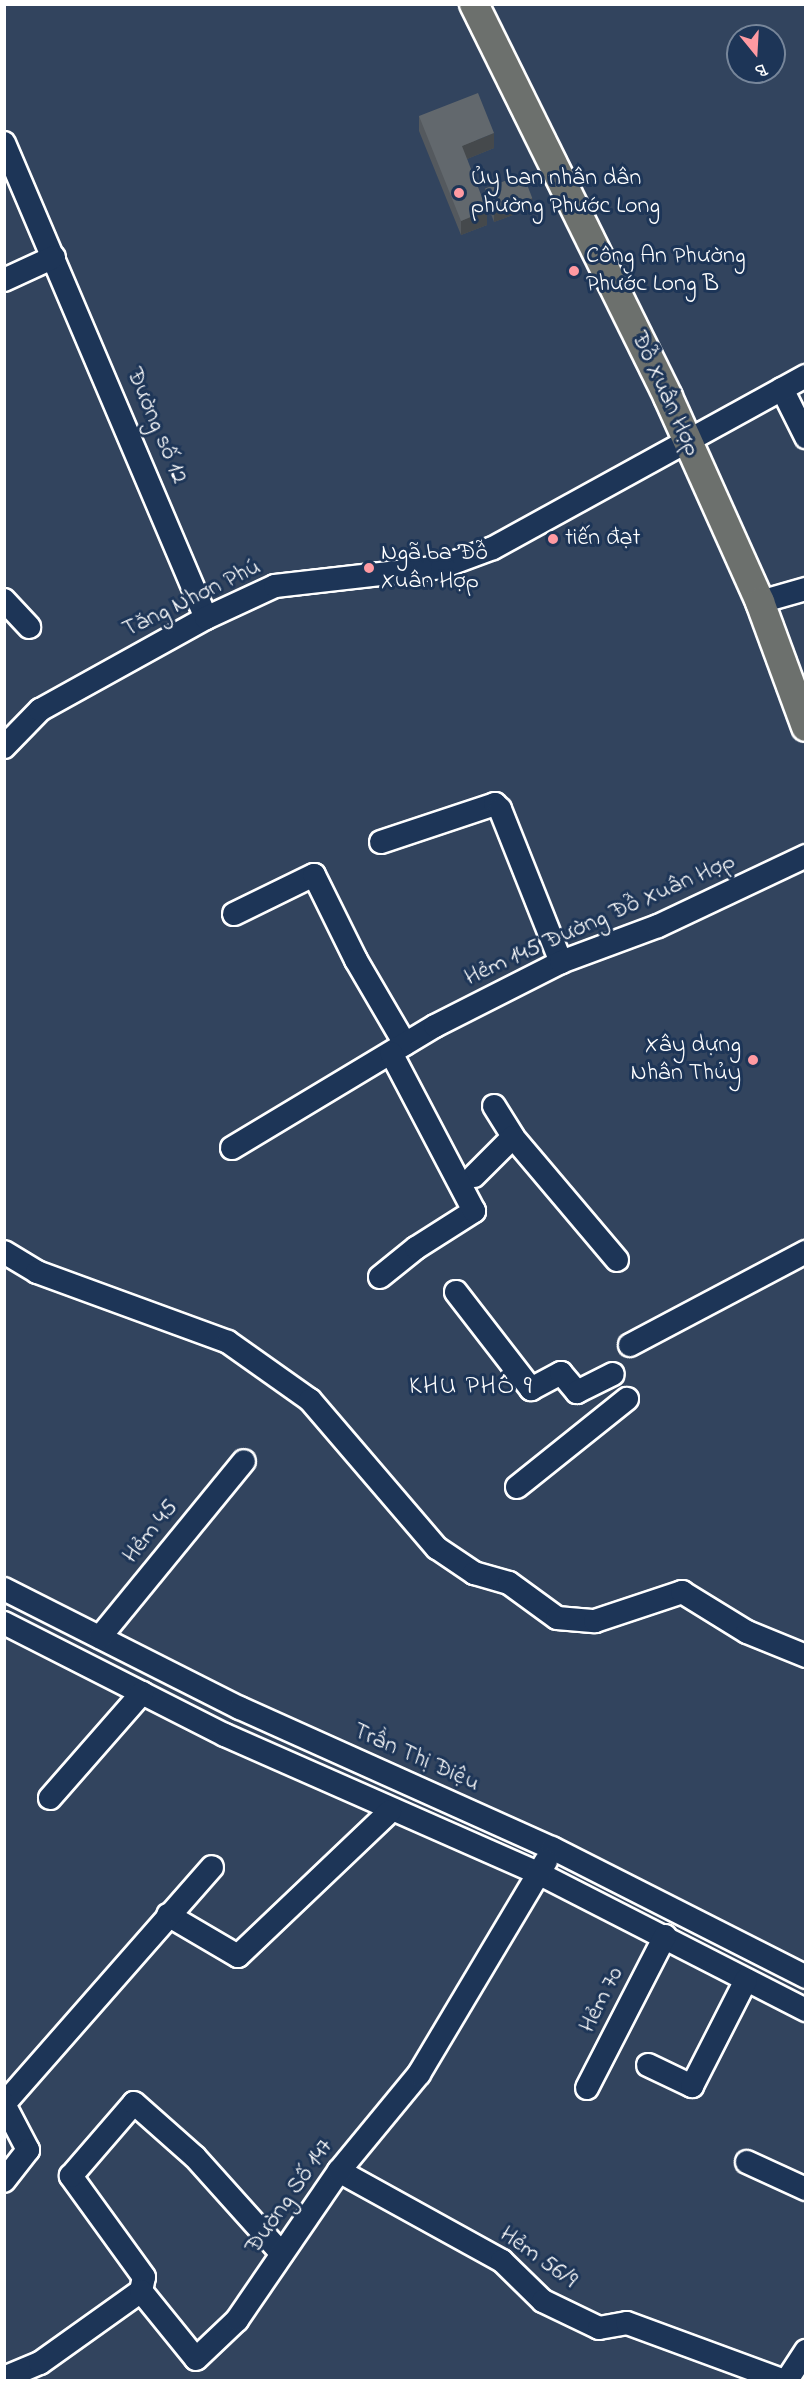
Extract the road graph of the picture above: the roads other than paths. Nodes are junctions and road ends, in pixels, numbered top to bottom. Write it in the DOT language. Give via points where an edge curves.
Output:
graph roads {
  1 [pos="474,4"];
  2 [pos="4,143"];
  3 [pos="54,257"];
  4 [pos="4,280"];
  5 [pos="806,376"];
  6 [pos="782,389"];
  7 [pos="806,437"];
  8 [pos="688,442"];
  9 [pos="806,589"];
  10 [pos="4,600"];
  11 [pos="760,602"];
  12 [pos="206,618"];
  13 [pos="28,627"];
  14 [pos="806,727"];
  15 [pos="4,747"];
  16 [pos="381,842"];
  17 [pos="806,855"];
  18 [pos="234,914"];
  19 [pos="561,962"];
  20 [pos="398,1049"];
  21 [pos="494,1106"];
  22 [pos="513,1137"];
  23 [pos="232,1148"];
  24 [pos="474,1176"];
  25 [pos="4,1252"];
  26 [pos="806,1252"];
  27 [pos="617,1260"];
  28 [pos="380,1277"];
  29 [pos="456,1292"];
  30 [pos="630,1346"];
  31 [pos="613,1374"];
  32 [pos="627,1399"];
  33 [pos="244,1461"];
  34 [pos="517,1487"];
  35 [pos="4,1588"];
  36 [pos="4,1623"];
  37 [pos="100,1637"];
  38 [pos="806,1656"];
  39 [pos="142,1693"];
  40 [pos="240,1708"];
  41 [pos="225,1735"];
  42 [pos="50,1798"];
  43 [pos="390,1811"];
  44 [pos="552,1848"];
  45 [pos="212,1867"];
  46 [pos="540,1874"];
  47 [pos="168,1915"];
  48 [pos="665,1936"];
  49 [pos="806,1977"];
  50 [pos="746,1980"];
  51 [pos="806,2010"];
  52 [pos="648,2065"];
  53 [pos="586,2088"];
  54 [pos="4,2104"];
  55 [pos="747,2162"];
  56 [pos="339,2171"];
  57 [pos="4,2181"];
  58 [pos="806,2190"];
  59 [pos="282,2254"];
  60 [pos="141,2291"];
  61 [pos="806,2351"];
  62 [pos="4,2378"];
  63 [pos="782,2380"];
  64 [pos="787,2380"];
  1 -- 8 [label="main road, Đỗ Xuân Hợp"];
  2 -- 3 [label="street"];
  3 -- 4 [label="street"];
  3 -- 12 [label="street, Đường số 12"];
  5 -- 6 [label="street, Tăng Nhơn Phú"];
  6 -- 7 [label="street"];
  6 -- 8 [label="street, Tăng Nhơn Phú"];
  8 -- 11 [label="main road, Đỗ Xuân Hợp"];
  8 -- 12 [label="street, Tăng Nhơn Phú" via="493,548 442,567 275,586"];
  9 -- 11 [label="street"];
  10 -- 13 [label="street"];
  11 -- 14 [label="main road, Đỗ Xuân Hợp"];
  12 -- 15 [label="street, Tăng Nhơn Phú" via="40,711"];
  16 -- 19 [label="street" via="495,804"];
  17 -- 19 [label="street, Hẻm 145 Đường Đỗ Xuân Hợp" via="658,926"];
  18 -- 20 [label="street" via="314,875"];
  19 -- 20 [label="street, Hẻm 145 Đường Đỗ Xuân Hợp"];
  20 -- 23 [label="street, Hẻm 145 Đường Đỗ Xuân Hợp"];
  20 -- 28 [label="street" via="474,1211 416,1248"];
  21 -- 22 [label="street"];
  22 -- 24 [label="street"];
  22 -- 27 [label="street"];
  25 -- 38 [label="street" via="37,1272 228,1342 310,1400 437,1548 474,1572 509,1583 557,1618 595,1621 682,1592 747,1632"];
  26 -- 30 [label="street"];
  29 -- 31 [label="street" via="531,1389 561,1373 577,1392"];
  32 -- 34 [label="street"];
  33 -- 37 [label="street, Hẻm 45"];
  35 -- 37 [label="street, Trần Thị Điệu"];
  36 -- 39 [label="street"];
  37 -- 40 [label="street, Trần Thị Điệu"];
  39 -- 41 [label="street"];
  39 -- 42 [label="street"];
  40 -- 41 [label="street"];
  40 -- 44 [label="street, Trần Thị Điệu"];
  41 -- 43 [label="street"];
  43 -- 46 [label="street"];
  43 -- 47 [label="street" via="238,1956"];
  44 -- 46 [label="street, Đường Số 147"];
  44 -- 49 [label="street, Trần Thị Điệu"];
  45 -- 47 [label="street"];
  46 -- 48 [label="street"];
  46 -- 56 [label="street, Đường Số 147" via="419,2074"];
  47 -- 54 [label="street"];
  48 -- 50 [label="street"];
  48 -- 53 [label="street, Hẻm 70"];
  50 -- 51 [label="street"];
  50 -- 52 [label="street" via="692,2086"];
  54 -- 57 [label="street" via="28,2150"];
  55 -- 58 [label="street"];
  56 -- 59 [label="street, Đường Số 147"];
  56 -- 63 [label="street, Hẻm 56/9" via="502,2261 543,2301 599,2328 627,2323"];
  59 -- 60 [label="street, Đường Số 147" via="237,2320 196,2359"];
  59 -- 60 [label="street" via="195,2157 134,2103 71,2176 144,2277"];
  60 -- 62 [label="street" via="40,2363"];
  61 -- 64 [label="street"];
}
